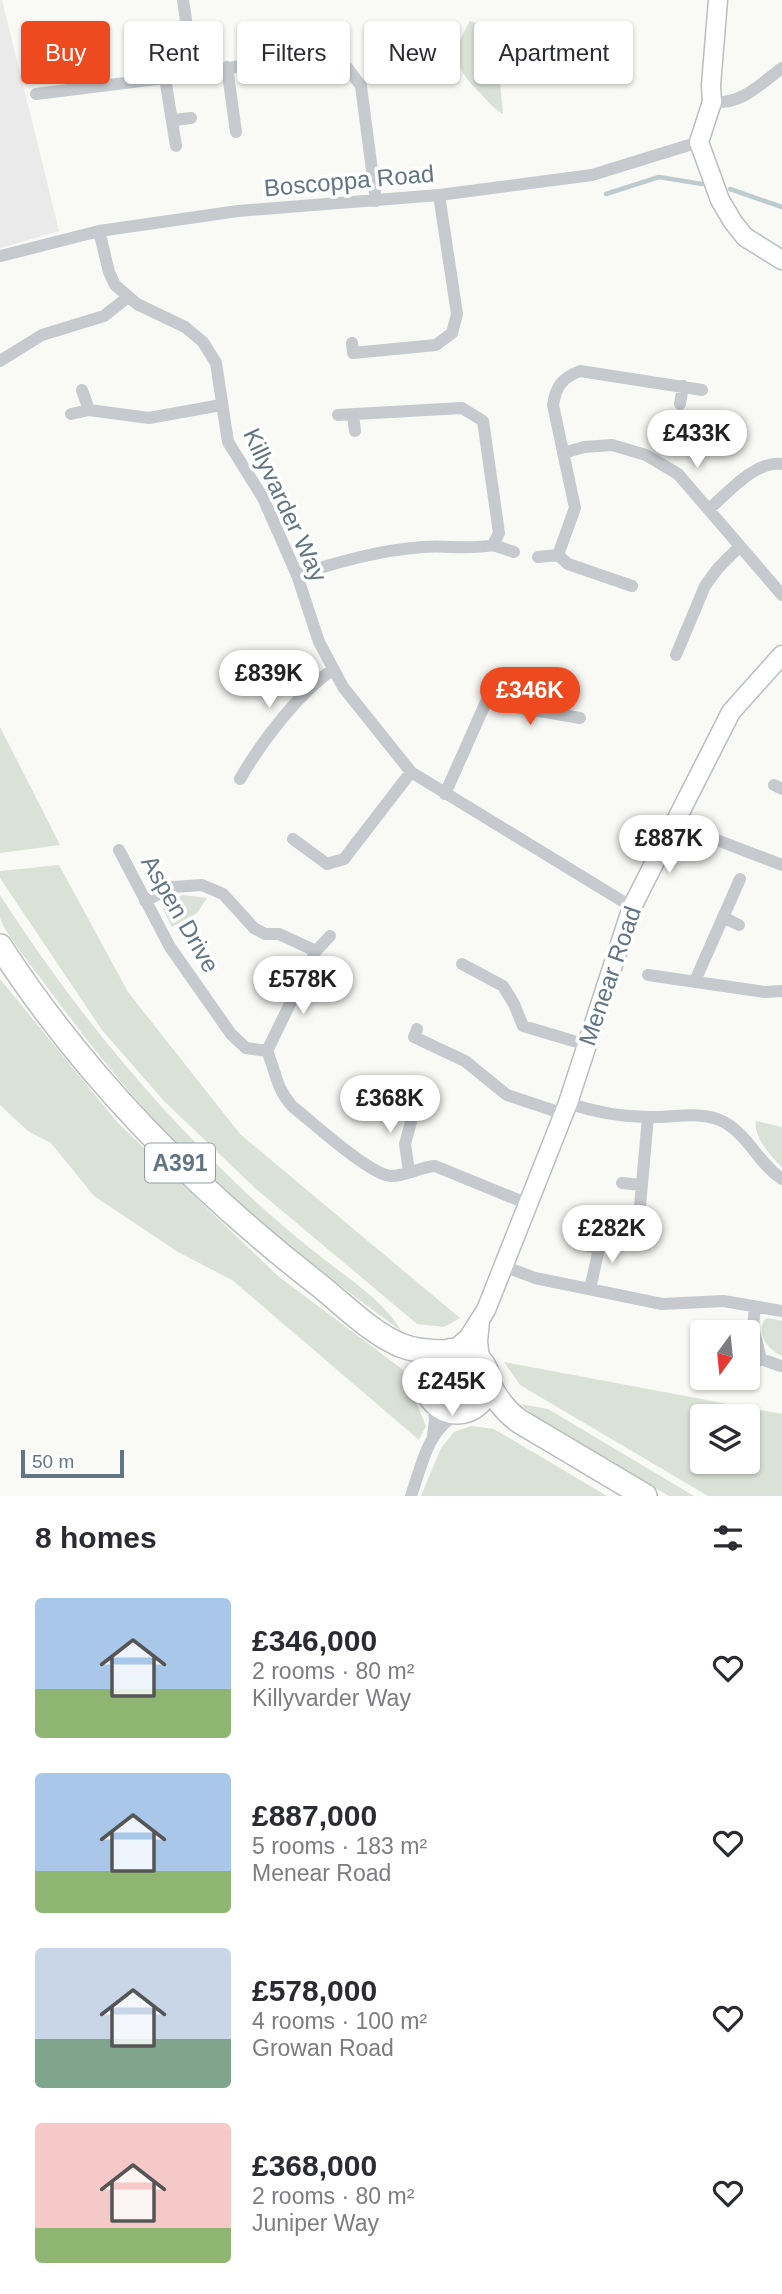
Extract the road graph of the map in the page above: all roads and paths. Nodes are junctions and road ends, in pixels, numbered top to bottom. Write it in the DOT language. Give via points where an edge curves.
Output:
graph roads {
  1 [pos="183,0"];
  2 [pos="718,0"];
  3 [pos="186,21"];
  4 [pos="227,67"];
  5 [pos="223,68"];
  6 [pos="781,71"];
  7 [pos="124,83"];
  8 [pos="166,84"];
  9 [pos="36,94"];
  10 [pos="712,102"];
  11 [pos="191,118"];
  12 [pos="174,120"];
  13 [pos="236,132"];
  14 [pos="699,142"];
  15 [pos="176,146"];
  16 [pos="439,195"];
  17 [pos="376,201"];
  18 [pos="99,231"];
  19 [pos="1,256"];
  20 [pos="782,260"];
  21 [pos="128,297"];
  22 [pos="352,343"];
  23 [pos="0,362"];
  24 [pos="683,386"];
  25 [pos="82,390"];
  26 [pos="702,390"];
  27 [pos="680,404"];
  28 [pos="221,405"];
  29 [pos="89,410"];
  30 [pos="71,414"];
  31 [pos="338,415"];
  32 [pos="353,415"];
  33 [pos="355,431"];
  34 [pos="563,453"];
  35 [pos="782,464"];
  36 [pos="709,509"];
  37 [pos="493,545"];
  38 [pos="740,546"];
  39 [pos="514,552"];
  40 [pos="558,555"];
  41 [pos="538,557"];
  42 [pos="297,575"];
  43 [pos="632,586"];
  44 [pos="782,595"];
  45 [pos="676,655"];
  46 [pos="782,655"];
  47 [pos="332,670"];
  48 [pos="580,718"];
  49 [pos="411,772"];
  50 [pos="240,779"];
  51 [pos="445,794"];
  52 [pos="673,823"];
  53 [pos="293,839"];
  54 [pos="119,850"];
  55 [pos="782,865"];
  56 [pos="740,879"];
  57 [pos="145,901"];
  58 [pos="632,907"];
  59 [pos="723,917"];
  60 [pos="739,925"];
  61 [pos="330,936"];
  62 [pos="0,946"];
  63 [pos="316,951"];
  64 [pos="462,964"];
  65 [pos="648,975"];
  66 [pos="695,981"];
  67 [pos="782,991"];
  68 [pos="413,1038"];
  69 [pos="587,1045"];
  70 [pos="267,1051"];
  71 [pos="417,1100"];
  72 [pos="566,1108"];
  73 [pos="648,1117"];
  74 [pos="409,1171"];
  75 [pos="782,1179"];
  76 [pos="622,1183"];
  77 [pos="641,1185"];
  78 [pos="528,1204"];
  79 [pos="640,1206"];
  80 [pos="602,1235"];
  81 [pos="583,1245"];
  82 [pos="599,1248"];
  83 [pos="503,1266"];
  84 [pos="590,1289"];
  85 [pos="755,1307"];
  86 [pos="782,1311"];
  87 [pos="480,1321"];
  88 [pos="397,1344"];
  89 [pos="450,1352"];
  90 [pos="761,1359"];
  91 [pos="781,1366"];
  92 [pos="484,1371"];
  93 [pos="430,1394"];
  94 [pos="465,1411"];
  95 [pos="519,1421"];
  96 [pos="433,1436"];
  97 [pos="411,1496"];
  98 [pos="645,1496"];
  1 -- 3 [label="street"];
  2 -- 10 [label="street"];
  4 -- 5 [label="street"];
  4 -- 13 [label="street" via="225,112"];
  4 -- 17 [label="street" via="317,54 346,66 361,86"];
  6 -- 10 [label="street" via="737,100"];
  7 -- 9 [label="street"];
  8 -- 12 [label="street"];
  10 -- 14 [label="street"];
  11 -- 12 [label="street"];
  12 -- 15 [label="street"];
  14 -- 16 [label="street, Boscoppa Road" via="592,175"];
  14 -- 20 [label="street" via="733,222 745,237"];
  16 -- 17 [label="street, Boscoppa Road"];
  16 -- 22 [label="street" via="457,314 452,334 436,345 392,350 353,353"];
  17 -- 18 [label="street, Boscoppa Road" via="238,211"];
  18 -- 19 [label="street, Boscoppa Road"];
  18 -- 21 [label="street, Killyvarder Way" via="109,272"];
  21 -- 23 [label="street" via="104,316 42,335"];
  21 -- 28 [label="street, Killyvarder Way" via="185,327 203,342 216,362"];
  24 -- 26 [label="street"];
  24 -- 27 [label="street"];
  24 -- 34 [label="street" via="580,371 565,376 555,391 553,405"];
  25 -- 29 [label="street"];
  28 -- 29 [label="street" via="149,418"];
  28 -- 42 [label="street, Killyvarder Way" via="228,442 263,498"];
  29 -- 30 [label="street"];
  31 -- 32 [label="street"];
  32 -- 33 [label="street"];
  32 -- 37 [label="street" via="462,408 483,421 499,533"];
  34 -- 36 [label="street" via="612,444 646,455 678,474"];
  34 -- 40 [label="street" via="575,508"];
  35 -- 36 [label="street" via="773,463 750,474"];
  36 -- 38 [label="street"];
  37 -- 39 [label="street"];
  37 -- 42 [label="street" via="424,547 347,559"];
  38 -- 44 [label="street"];
  38 -- 45 [label="street" via="705,586"];
  40 -- 41 [label="street"];
  40 -- 43 [label="street" via="568,564"];
  42 -- 47 [label="street, Killyvarder Way"];
  46 -- 52 [label="street, Menear Road" via="731,712"];
  47 -- 49 [label="street, Killyvarder Way"];
  47 -- 50 [label="street" via="293,706"];
  48 -- 51 [label="street" via="486,702"];
  49 -- 51 [label="street, Killyvarder Way"];
  49 -- 53 [label="street" via="344,859 327,864"];
  51 -- 58 [label="street, Killyvarder Way"];
  52 -- 55 [label="street"];
  52 -- 58 [label="street, Menear Road"];
  54 -- 57 [label="street, Aspen Drive"];
  56 -- 59 [label="street"];
  57 -- 63 [label="street" via="173,887 202,885 223,894 254,928"];
  57 -- 70 [label="street, Aspen Drive" via="170,947 235,1040 246,1048"];
  58 -- 69 [label="street, Menear Road"];
  59 -- 60 [label="street"];
  59 -- 66 [label="street"];
  61 -- 63 [label="street"];
  62 -- 88 [label="highway, A391" via="78,1052 214,1199"];
  63 -- 70 [label="street"];
  64 -- 69 [label="street" via="503,986 523,1026"];
  65 -- 66 [label="street"];
  66 -- 67 [label="street"];
  68 -- 72 [label="street" via="465,1061 507,1095"];
  69 -- 72 [label="street, Menear Road"];
  70 -- 74 [label="street" via="278,1088 292,1106 380,1174"];
  71 -- 74 [label="street" via="405,1144"];
  72 -- 73 [label="street"];
  72 -- 78 [label="street, Menear Road"];
  73 -- 75 [label="street" via="693,1115 721,1121 740,1133"];
  73 -- 77 [label="street"];
  74 -- 78 [label="street" via="435,1166"];
  76 -- 77 [label="street"];
  77 -- 79 [label="street"];
  78 -- 83 [label="street, Menear Road"];
  80 -- 82 [label="street"];
  81 -- 82 [label="street"];
  82 -- 84 [label="street"];
  83 -- 84 [label="street"];
  83 -- 87 [label="street, Menear Road"];
  84 -- 85 [label="street" via="662,1304 723,1301"];
  85 -- 86 [label="street"];
  85 -- 90 [label="street" via="753,1327"];
  87 -- 89 [label="street, Menear Road"];
  87 -- 92 [label="street, Menear Road" via="478,1341"];
  88 -- 89 [label="highway, A391" via="430,1353"];
  88 -- 93 [label="highway, A391" via="421,1374"];
  89 -- 92 [label="highway" via="468,1353"];
  89 -- 93 [label="highway" via="430,1366"];
  90 -- 91 [label="street"];
  92 -- 94 [label="highway" via="484,1395"];
  92 -- 95 [label="highway" via="493,1394"];
  93 -- 94 [label="highway" via="446,1410"];
  93 -- 96 [label="street"];
  94 -- 95 [label="highway"];
  94 -- 96 [label="street" via="449,1418"];
  95 -- 98 [label="highway"];
  96 -- 97 [label="street"];
}
